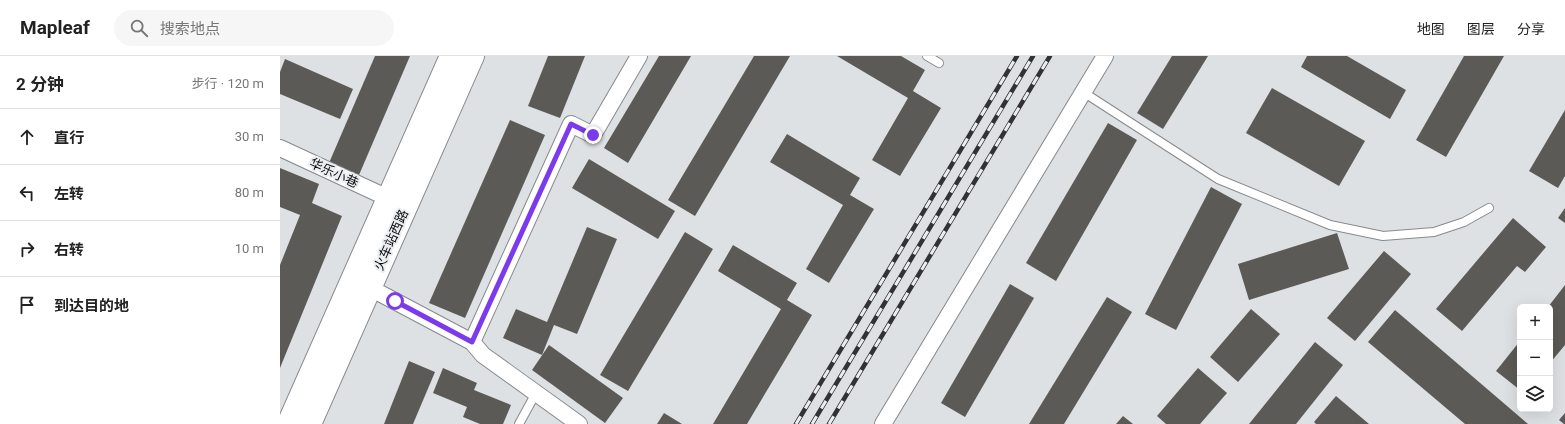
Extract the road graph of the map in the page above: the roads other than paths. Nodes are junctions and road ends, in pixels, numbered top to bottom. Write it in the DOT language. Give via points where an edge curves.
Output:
graph roads {
  1 [pos="451,56"];
  2 [pos="473,56"];
  3 [pos="639,56"];
  4 [pos="927,56"];
  5 [pos="1105,56"];
  6 [pos="939,63"];
  7 [pos="1083,92"];
  8 [pos="280,148"];
  9 [pos="388,198"];
  10 [pos="1489,208"];
  11 [pos="370,288"];
  12 [pos="472,342"];
  13 [pos="536,393"];
  14 [pos="288,424"];
  15 [pos="310,424"];
  16 [pos="519,424"];
  17 [pos="580,424"];
  18 [pos="883,424"];
  1 -- 9 [label="main road, 火车站西路"];
  2 -- 11 [label="main road, 火车站西路"];
  3 -- 12 [label="street" via="593,135 571,124"];
  4 -- 6 [label="lane"];
  5 -- 7 [label="street"];
  7 -- 10 [label="lane" via="1218,179 1330,225 1383,236 1434,232 1464,222"];
  7 -- 18 [label="street"];
  8 -- 9 [label="street, 华乐小巷"];
  9 -- 14 [label="main road, 火车站西路"];
  11 -- 12 [label="street"];
  11 -- 15 [label="main road, 火车站西路"];
  12 -- 13 [label="street" via="483,355"];
  13 -- 16 [label="lane"];
  13 -- 17 [label="street"];
}
